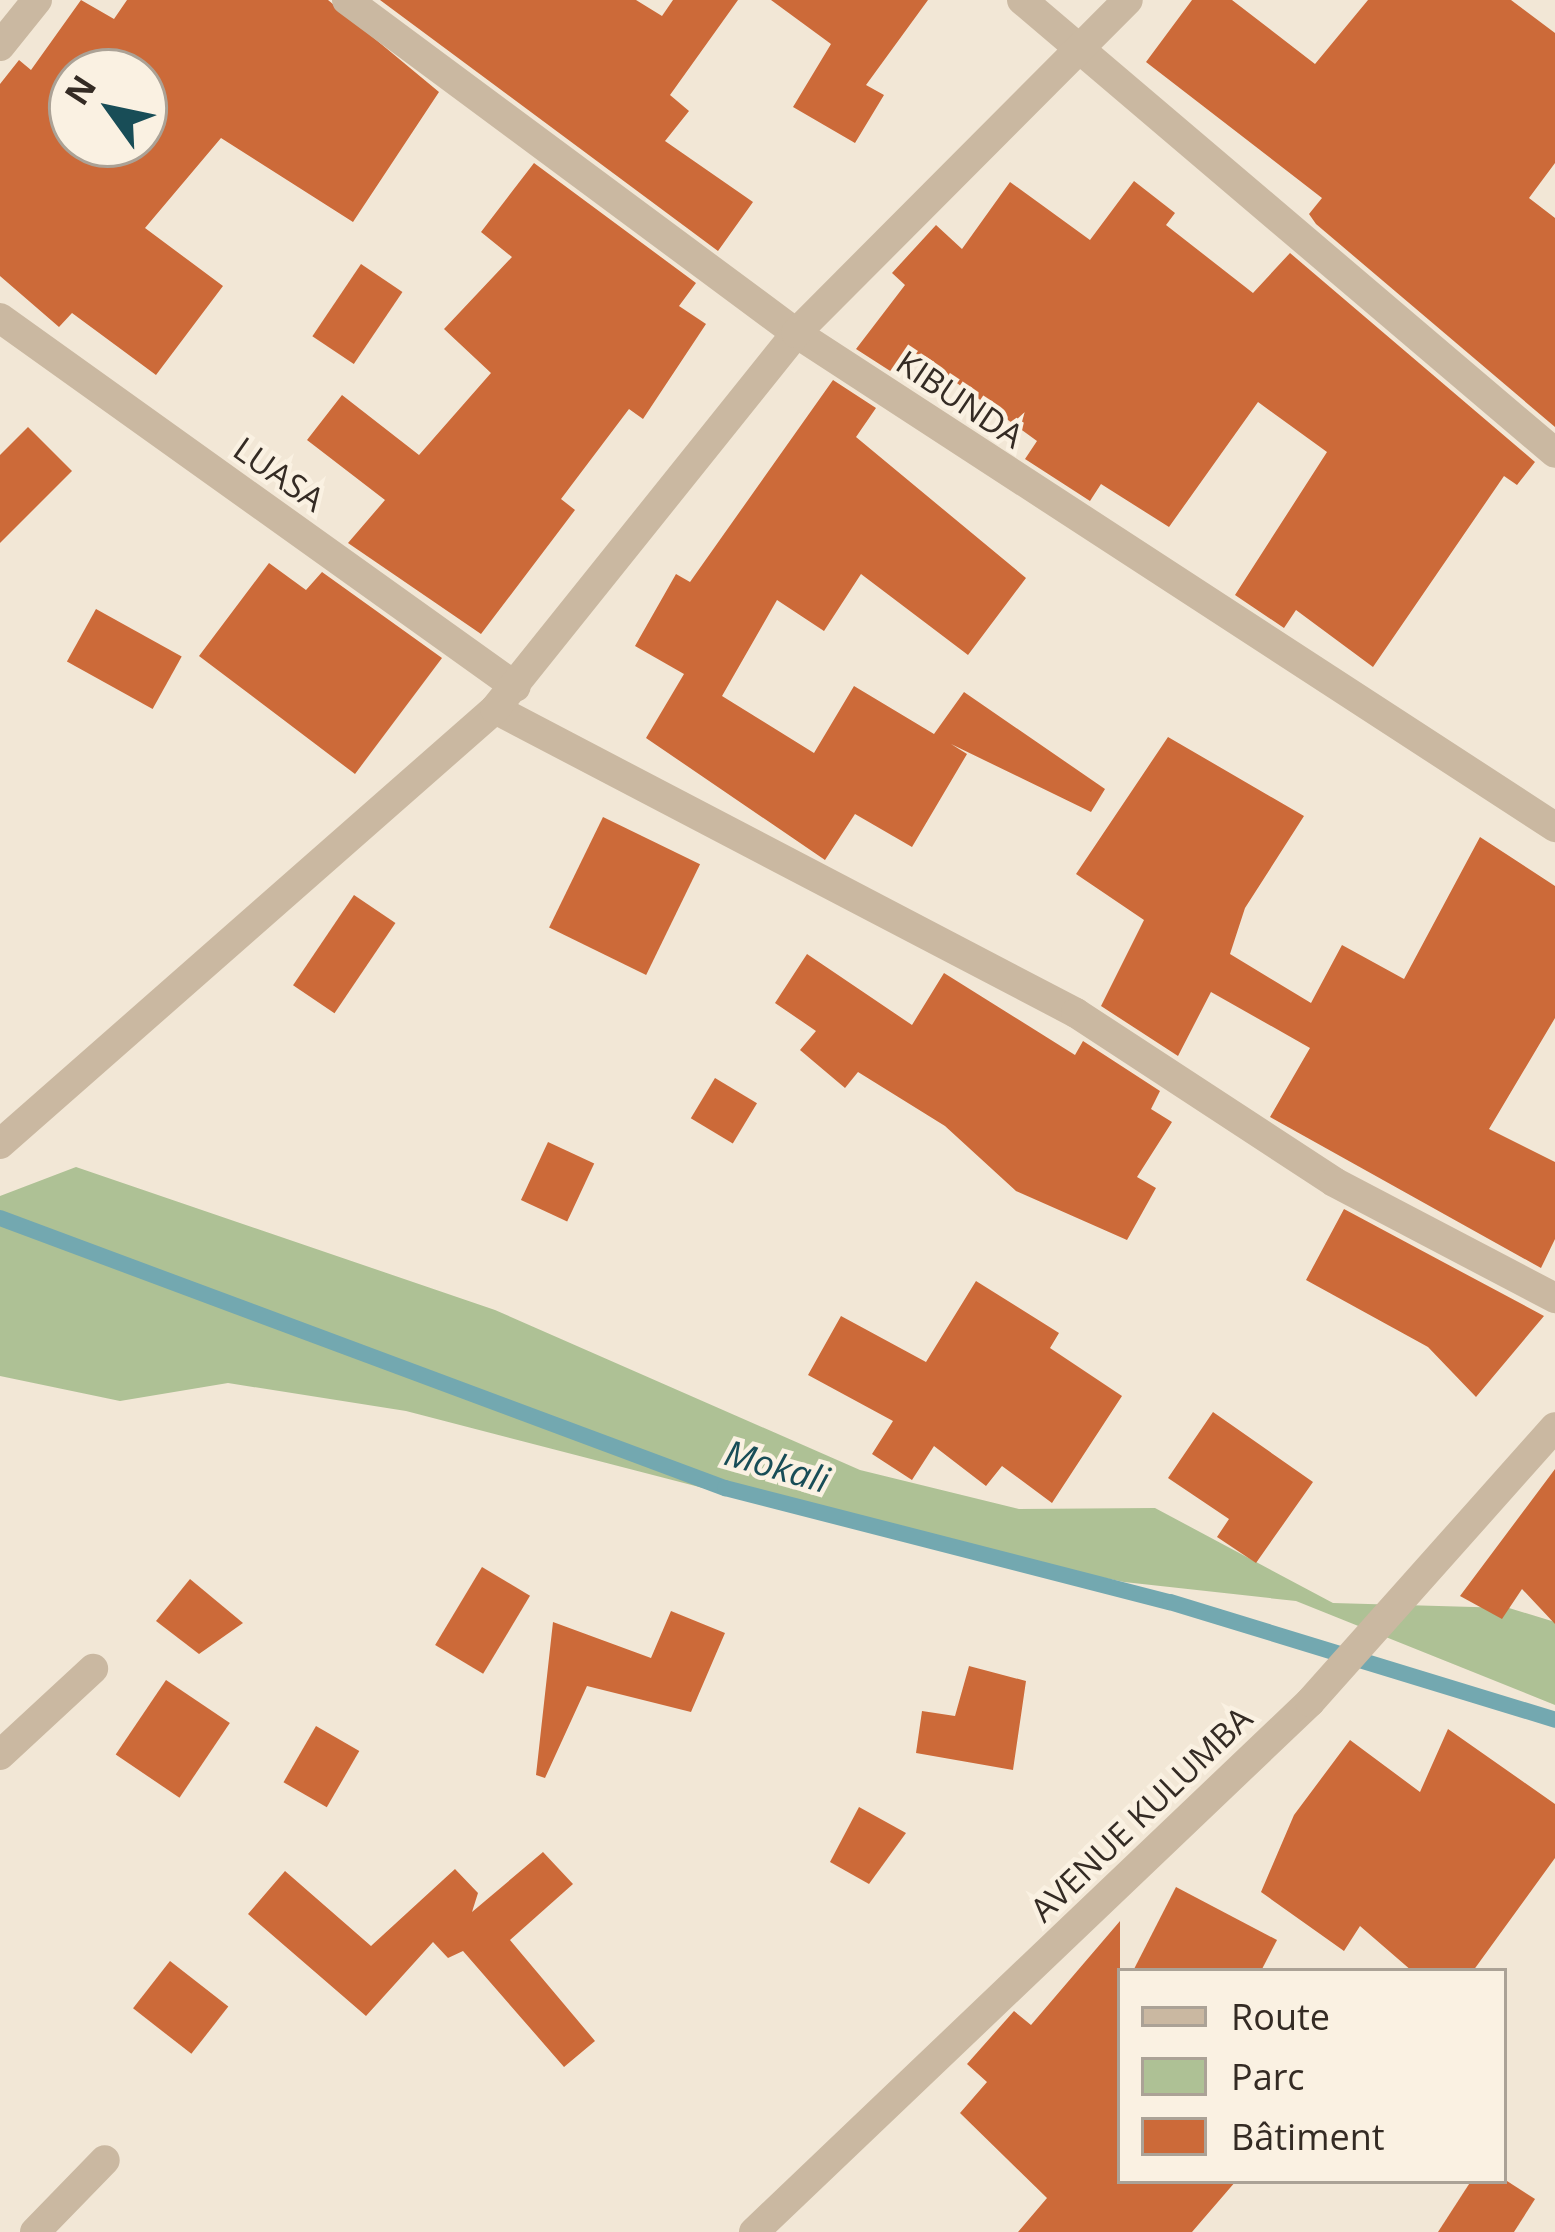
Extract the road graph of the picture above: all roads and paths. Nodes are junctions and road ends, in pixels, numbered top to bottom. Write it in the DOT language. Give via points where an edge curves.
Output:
graph roads {
  1 [pos="37,0"];
  2 [pos="346,0"];
  3 [pos="1022,0"];
  4 [pos="1128,0"];
  5 [pos="0,46"];
  6 [pos="1081,49"];
  7 [pos="0,318"];
  8 [pos="796,333"];
  9 [pos="1555,453"];
  10 [pos="506,698"];
  11 [pos="1555,827"];
  12 [pos="0,1144"];
  13 [pos="1555,1298"];
  14 [pos="1555,1427"];
  15 [pos="93,1669"];
  16 [pos="0,1755"];
  17 [pos="105,2160"];
  18 [pos="35,2232"];
  19 [pos="754,2232"];
  1 -- 5 [label="street"];
  2 -- 8 [label="street, KIBUNDA"];
  3 -- 6 [label="street"];
  4 -- 6 [label="street"];
  6 -- 8 [label="street"];
  6 -- 9 [label="street"];
  7 -- 10 [label="street, LUASA"];
  8 -- 10 [label="street"];
  8 -- 11 [label="street, KIBUNDA"];
  10 -- 12 [label="street"];
  10 -- 13 [label="street, LUASA" via="1076,1013 1334,1182"];
  14 -- 19 [label="street, AVENUE KULUMBA" via="1310,1702"];
  15 -- 16 [label="street"];
  17 -- 18 [label="street"];
}
